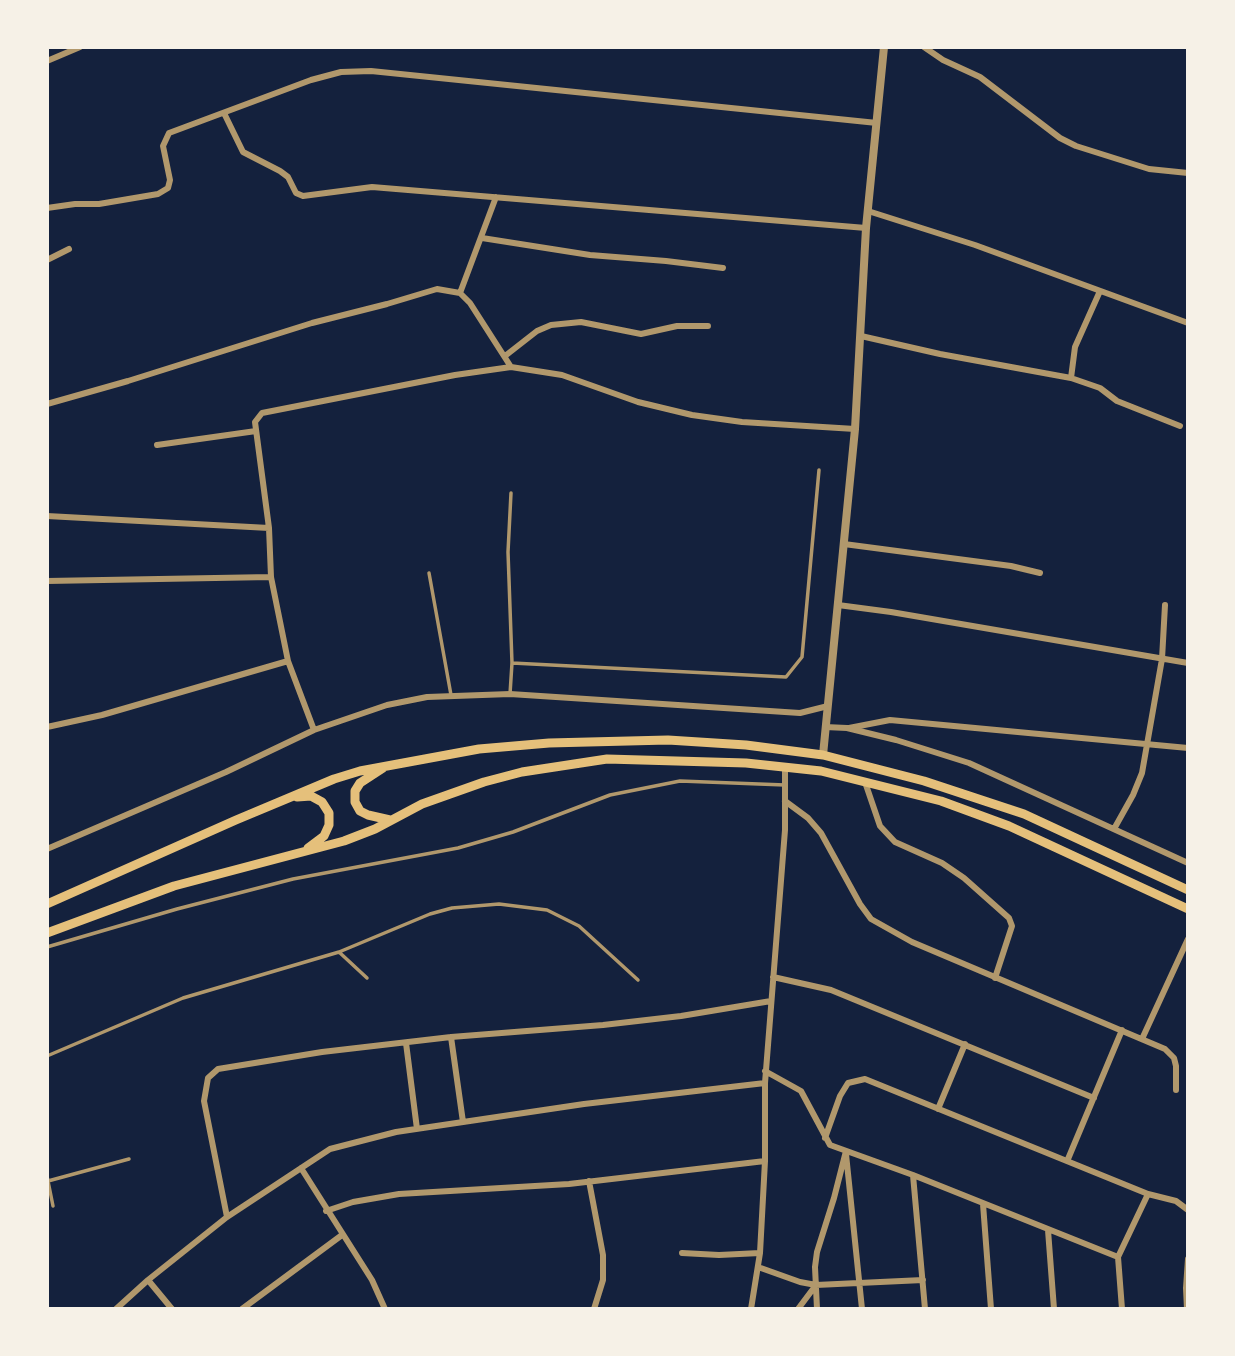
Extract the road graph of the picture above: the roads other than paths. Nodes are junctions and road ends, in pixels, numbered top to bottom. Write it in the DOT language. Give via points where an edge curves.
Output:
graph roads {
  1 [pos="80,47"];
  2 [pos="884,47"];
  3 [pos="924,47"];
  4 [pos="47,61"];
  5 [pos="224,113"];
  6 [pos="877,122"];
  7 [pos="1188,173"];
  8 [pos="496,198"];
  9 [pos="47,208"];
  10 [pos="868,211"];
  11 [pos="866,228"];
  12 [pos="482,238"];
  13 [pos="69,249"];
  14 [pos="47,260"];
  15 [pos="723,268"];
  16 [pos="1100,291"];
  17 [pos="460,293"];
  18 [pos="1188,323"];
  19 [pos="708,326"];
  20 [pos="861,336"];
  21 [pos="505,356"];
  22 [pos="511,367"];
  23 [pos="1072,378"];
  24 [pos="47,404"];
  25 [pos="1180,426"];
  26 [pos="855,429"];
  27 [pos="256,431"];
  28 [pos="157,445"];
  29 [pos="820,470"];
  30 [pos="511,493"];
  31 [pos="47,516"];
  32 [pos="269,528"];
  33 [pos="844,544"];
  34 [pos="429,573"];
  35 [pos="1040,573"];
  36 [pos="271,576"];
  37 [pos="47,581"];
  38 [pos="838,605"];
  39 [pos="1164,605"];
  40 [pos="1162,659"];
  41 [pos="288,661"];
  42 [pos="512,663"];
  43 [pos="1188,663"];
  44 [pos="510,694"];
  45 [pos="451,695"];
  46 [pos="828,706"];
  47 [pos="47,727"];
  48 [pos="825,727"];
  49 [pos="847,729"];
  50 [pos="314,730"];
  51 [pos="1148,743"];
  52 [pos="1188,748"];
  53 [pos="823,755"];
  54 [pos="387,765"];
  55 [pos="785,767"];
  56 [pos="864,781"];
  57 [pos="785,785"];
  58 [pos="288,797"];
  59 [pos="785,801"];
  60 [pos="390,820"];
  61 [pos="1114,829"];
  62 [pos="47,849"];
  63 [pos="303,851"];
  64 [pos="1188,863"];
  65 [pos="1188,890"];
  66 [pos="47,904"];
  67 [pos="1188,909"];
  68 [pos="47,933"];
  69 [pos="1188,939"];
  70 [pos="47,947"];
  71 [pos="340,952"];
  72 [pos="774,977"];
  73 [pos="367,978"];
  74 [pos="995,978"];
  75 [pos="638,980"];
  76 [pos="771,1001"];
  77 [pos="1122,1030"];
  78 [pos="451,1037"];
  79 [pos="1142,1039"];
  80 [pos="406,1043"];
  81 [pos="965,1044"];
  82 [pos="47,1056"];
  83 [pos="765,1071"];
  84 [pos="765,1083"];
  85 [pos="1176,1090"];
  86 [pos="1094,1098"];
  87 [pos="938,1109"];
  88 [pos="463,1122"];
  89 [pos="416,1129"];
  90 [pos="825,1138"];
  91 [pos="846,1151"];
  92 [pos="129,1159"];
  93 [pos="1068,1159"];
  94 [pos="765,1161"];
  95 [pos="301,1168"];
  96 [pos="913,1175"];
  97 [pos="48,1179"];
  98 [pos="589,1181"];
  99 [pos="1147,1194"];
  100 [pos="983,1204"];
  101 [pos="53,1206"];
  102 [pos="1188,1210"];
  103 [pos="326,1211"];
  104 [pos="227,1217"];
  105 [pos="1048,1230"];
  106 [pos="342,1235"];
  107 [pos="760,1253"];
  108 [pos="682,1254"];
  109 [pos="1118,1257"];
  110 [pos="1188,1259"];
  111 [pos="758,1267"];
  112 [pos="148,1280"];
  113 [pos="922,1280"];
  114 [pos="859,1283"];
  115 [pos="816,1284"];
  116 [pos="116,1309"];
  117 [pos="172,1309"];
  118 [pos="242,1309"];
  119 [pos="385,1309"];
  120 [pos="594,1309"];
  121 [pos="751,1309"];
  122 [pos="798,1309"];
  123 [pos="817,1309"];
  124 [pos="862,1309"];
  125 [pos="925,1309"];
  126 [pos="992,1309"];
  127 [pos="1054,1309"];
  128 [pos="1122,1309"];
  129 [pos="1187,1309"];
  1 -- 4 [label="street"];
  2 -- 6 [label="street"];
  3 -- 7 [label="street" via="980,77 1076,146 1149,169"];
  5 -- 6 [label="street" via="311,80 371,71"];
  5 -- 8 [label="street" via="243,152 281,171 303,196 372,187"];
  5 -- 9 [label="street" via="169,132 163,146 170,180 164,191 122,202"];
  6 -- 10 [label="street"];
  8 -- 11 [label="street"];
  8 -- 12 [label="street"];
  10 -- 11 [label="street"];
  10 -- 16 [label="street"];
  11 -- 20 [label="street"];
  12 -- 15 [label="street" via="590,255"];
  12 -- 17 [label="street"];
  13 -- 14 [label="street"];
  16 -- 18 [label="street"];
  16 -- 23 [label="street" via="1075,347"];
  17 -- 21 [label="street"];
  17 -- 24 [label="street" via="437,289"];
  19 -- 21 [label="street" via="677,326 641,334 581,322 551,325"];
  20 -- 23 [label="street"];
  20 -- 26 [label="street"];
  21 -- 22 [label="street"];
  22 -- 26 [label="street" via="562,374 638,402 692,415"];
  22 -- 27 [label="street" via="262,413 256,418"];
  23 -- 25 [label="street"];
  26 -- 33 [label="street"];
  27 -- 28 [label="street"];
  27 -- 32 [label="street"];
  29 -- 42 [label="lane" via="802,657 786,677"];
  30 -- 42 [label="lane"];
  31 -- 32 [label="street"];
  32 -- 36 [label="street"];
  33 -- 35 [label="street"];
  33 -- 38 [label="street"];
  34 -- 45 [label="lane"];
  36 -- 37 [label="street"];
  36 -- 41 [label="street"];
  38 -- 40 [label="street"];
  38 -- 46 [label="street"];
  39 -- 40 [label="street"];
  40 -- 43 [label="street"];
  40 -- 51 [label="street"];
  41 -- 47 [label="street"];
  41 -- 50 [label="street"];
  42 -- 44 [label="lane"];
  44 -- 45 [label="street"];
  44 -- 46 [label="street" via="800,713"];
  45 -- 50 [label="street" via="387,705"];
  46 -- 48 [label="street"];
  48 -- 49 [label="street"];
  48 -- 53 [label="street"];
  49 -- 51 [label="street" via="890,720"];
  49 -- 61 [label="street" via="970,763"];
  50 -- 62 [label="street"];
  51 -- 52 [label="street"];
  51 -- 61 [label="street" via="1142,773"];
  53 -- 54 [label="main road" via="668,740 479,749"];
  53 -- 65 [label="main road" via="925,781 1024,814"];
  54 -- 58 [label="main road"];
  54 -- 60 [label="main road" via="360,783 355,802 360,811"];
  55 -- 56 [label="main road"];
  55 -- 57 [label="street"];
  55 -- 60 [label="main road" via="607,759 484,782"];
  56 -- 67 [label="main road" via="1009,825"];
  56 -- 74 [label="street" via="880,826 895,842 964,877 1009,918 1012,926"];
  57 -- 59 [label="street"];
  57 -- 70 [label="lane" via="680,781 610,795 458,848 293,879"];
  58 -- 63 [label="main road" via="311,796 329,813 324,836"];
  58 -- 66 [label="main road"];
  59 -- 72 [label="street"];
  59 -- 74 [label="street" via="821,833 871,919"];
  60 -- 63 [label="main road" via="344,841"];
  61 -- 64 [label="street"];
  63 -- 68 [label="main road" via="174,886"];
  69 -- 79 [label="street"];
  71 -- 73 [label="lane"];
  71 -- 75 [label="lane" via="452,908 522,906 547,910 579,926"];
  71 -- 82 [label="lane" via="183,998"];
  72 -- 76 [label="street"];
  72 -- 81 [label="street" via="831,990"];
  74 -- 77 [label="street"];
  76 -- 78 [label="street" via="681,1016"];
  76 -- 83 [label="street"];
  77 -- 79 [label="street"];
  77 -- 86 [label="street"];
  78 -- 80 [label="street"];
  78 -- 88 [label="street"];
  79 -- 85 [label="street" via="1174,1058"];
  80 -- 89 [label="street"];
  80 -- 104 [label="street" via="218,1069 208,1078 204,1101"];
  81 -- 86 [label="street"];
  81 -- 87 [label="street"];
  83 -- 84 [label="street"];
  83 -- 90 [label="street" via="801,1091"];
  84 -- 88 [label="street"];
  84 -- 94 [label="street"];
  86 -- 93 [label="street"];
  87 -- 90 [label="street" via="865,1079 848,1083"];
  87 -- 93 [label="street"];
  88 -- 89 [label="street"];
  89 -- 95 [label="street" via="330,1149"];
  90 -- 91 [label="street"];
  91 -- 96 [label="street"];
  91 -- 114 [label="street"];
  91 -- 115 [label="street" via="817,1252"];
  92 -- 97 [label="lane"];
  93 -- 99 [label="street"];
  94 -- 98 [label="street"];
  94 -- 107 [label="street"];
  95 -- 103 [label="street"];
  95 -- 104 [label="street"];
  96 -- 100 [label="street"];
  96 -- 113 [label="street"];
  97 -- 101 [label="lane"];
  98 -- 103 [label="street" via="399,1194"];
  98 -- 120 [label="street" via="603,1255 603,1280"];
  99 -- 102 [label="street" via="1176,1201"];
  99 -- 109 [label="street"];
  100 -- 105 [label="street"];
  100 -- 126 [label="street"];
  103 -- 106 [label="street"];
  104 -- 112 [label="street"];
  105 -- 109 [label="street"];
  105 -- 127 [label="street"];
  106 -- 118 [label="street"];
  106 -- 119 [label="street"];
  107 -- 108 [label="street"];
  107 -- 111 [label="street"];
  109 -- 128 [label="street"];
  110 -- 129 [label="street"];
  111 -- 115 [label="street"];
  111 -- 121 [label="street"];
  112 -- 116 [label="street"];
  112 -- 117 [label="street"];
  113 -- 114 [label="street"];
  113 -- 125 [label="street"];
  114 -- 115 [label="street"];
  114 -- 124 [label="street"];
  115 -- 122 [label="street"];
  115 -- 123 [label="street"];
}
